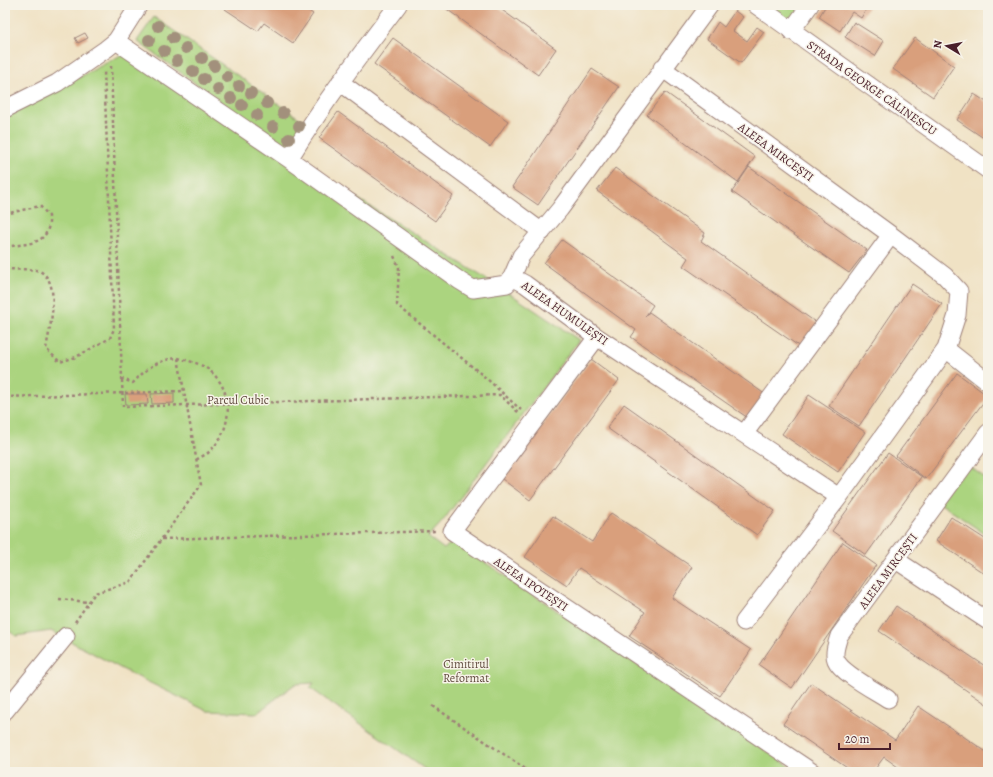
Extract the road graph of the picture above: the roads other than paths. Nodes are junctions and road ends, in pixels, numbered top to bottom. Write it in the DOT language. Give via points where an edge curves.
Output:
graph roads {
  1 [pos="139,5"];
  2 [pos="398,5"];
  3 [pos="710,5"];
  4 [pos="756,5"];
  5 [pos="810,5"];
  6 [pos="791,31"];
  7 [pos="116,41"];
  8 [pos="662,68"];
  9 [pos="340,82"];
  10 [pos="5,108"];
  11 [pos="289,159"];
  12 [pos="988,170"];
  13 [pos="542,232"];
  14 [pos="891,235"];
  15 [pos="512,277"];
  16 [pos="597,337"];
  17 [pos="946,349"];
  18 [pos="988,382"];
  19 [pos="988,433"];
  20 [pos="744,434"];
  21 [pos="839,497"];
  22 [pos="896,560"];
  23 [pos="988,621"];
  24 [pos="744,622"];
  25 [pos="66,636"];
  26 [pos="888,699"];
  27 [pos="5,711"];
  28 [pos="812,772"];
  1 -- 7 [label="street"];
  2 -- 9 [label="street"];
  3 -- 8 [label="street, ALEEA HUMULEȘTI"];
  4 -- 6 [label="street, STRADA GEORGE CĂLINESCU"];
  5 -- 6 [label="street"];
  6 -- 12 [label="street, STRADA GEORGE CĂLINESCU"];
  7 -- 10 [label="street" via="57,83"];
  7 -- 11 [label="street"];
  8 -- 13 [label="street, ALEEA HUMULEȘTI"];
  8 -- 14 [label="street, ALEEA MIRCEȘTI"];
  9 -- 11 [label="street"];
  9 -- 13 [label="street"];
  11 -- 15 [label="street" via="473,289 507,284"];
  13 -- 15 [label="street, ALEEA HUMULEȘTI" via="521,256"];
  14 -- 17 [label="street, ALEEA MIRCEȘTI" via="945,276 959,291 957,315"];
  14 -- 20 [label="street"];
  15 -- 16 [label="street, ALEEA HUMULEȘTI" via="526,284"];
  16 -- 20 [label="street, ALEEA HUMULEȘTI"];
  16 -- 28 [label="street, ALEEA IPOTEȘTI" via="452,531"];
  17 -- 18 [label="street"];
  17 -- 21 [label="street, ALEEA MIRCEȘTI"];
  19 -- 22 [label="street, ALEEA MIRCEȘTI"];
  20 -- 21 [label="street, ALEEA HUMULEȘTI"];
  21 -- 24 [label="street, ALEEA MIRCEȘTI"];
  22 -- 23 [label="street"];
  22 -- 26 [label="street, ALEEA MIRCEȘTI" via="840,636 835,650 836,660 842,669"];
  25 -- 27 [label="street"];
}
